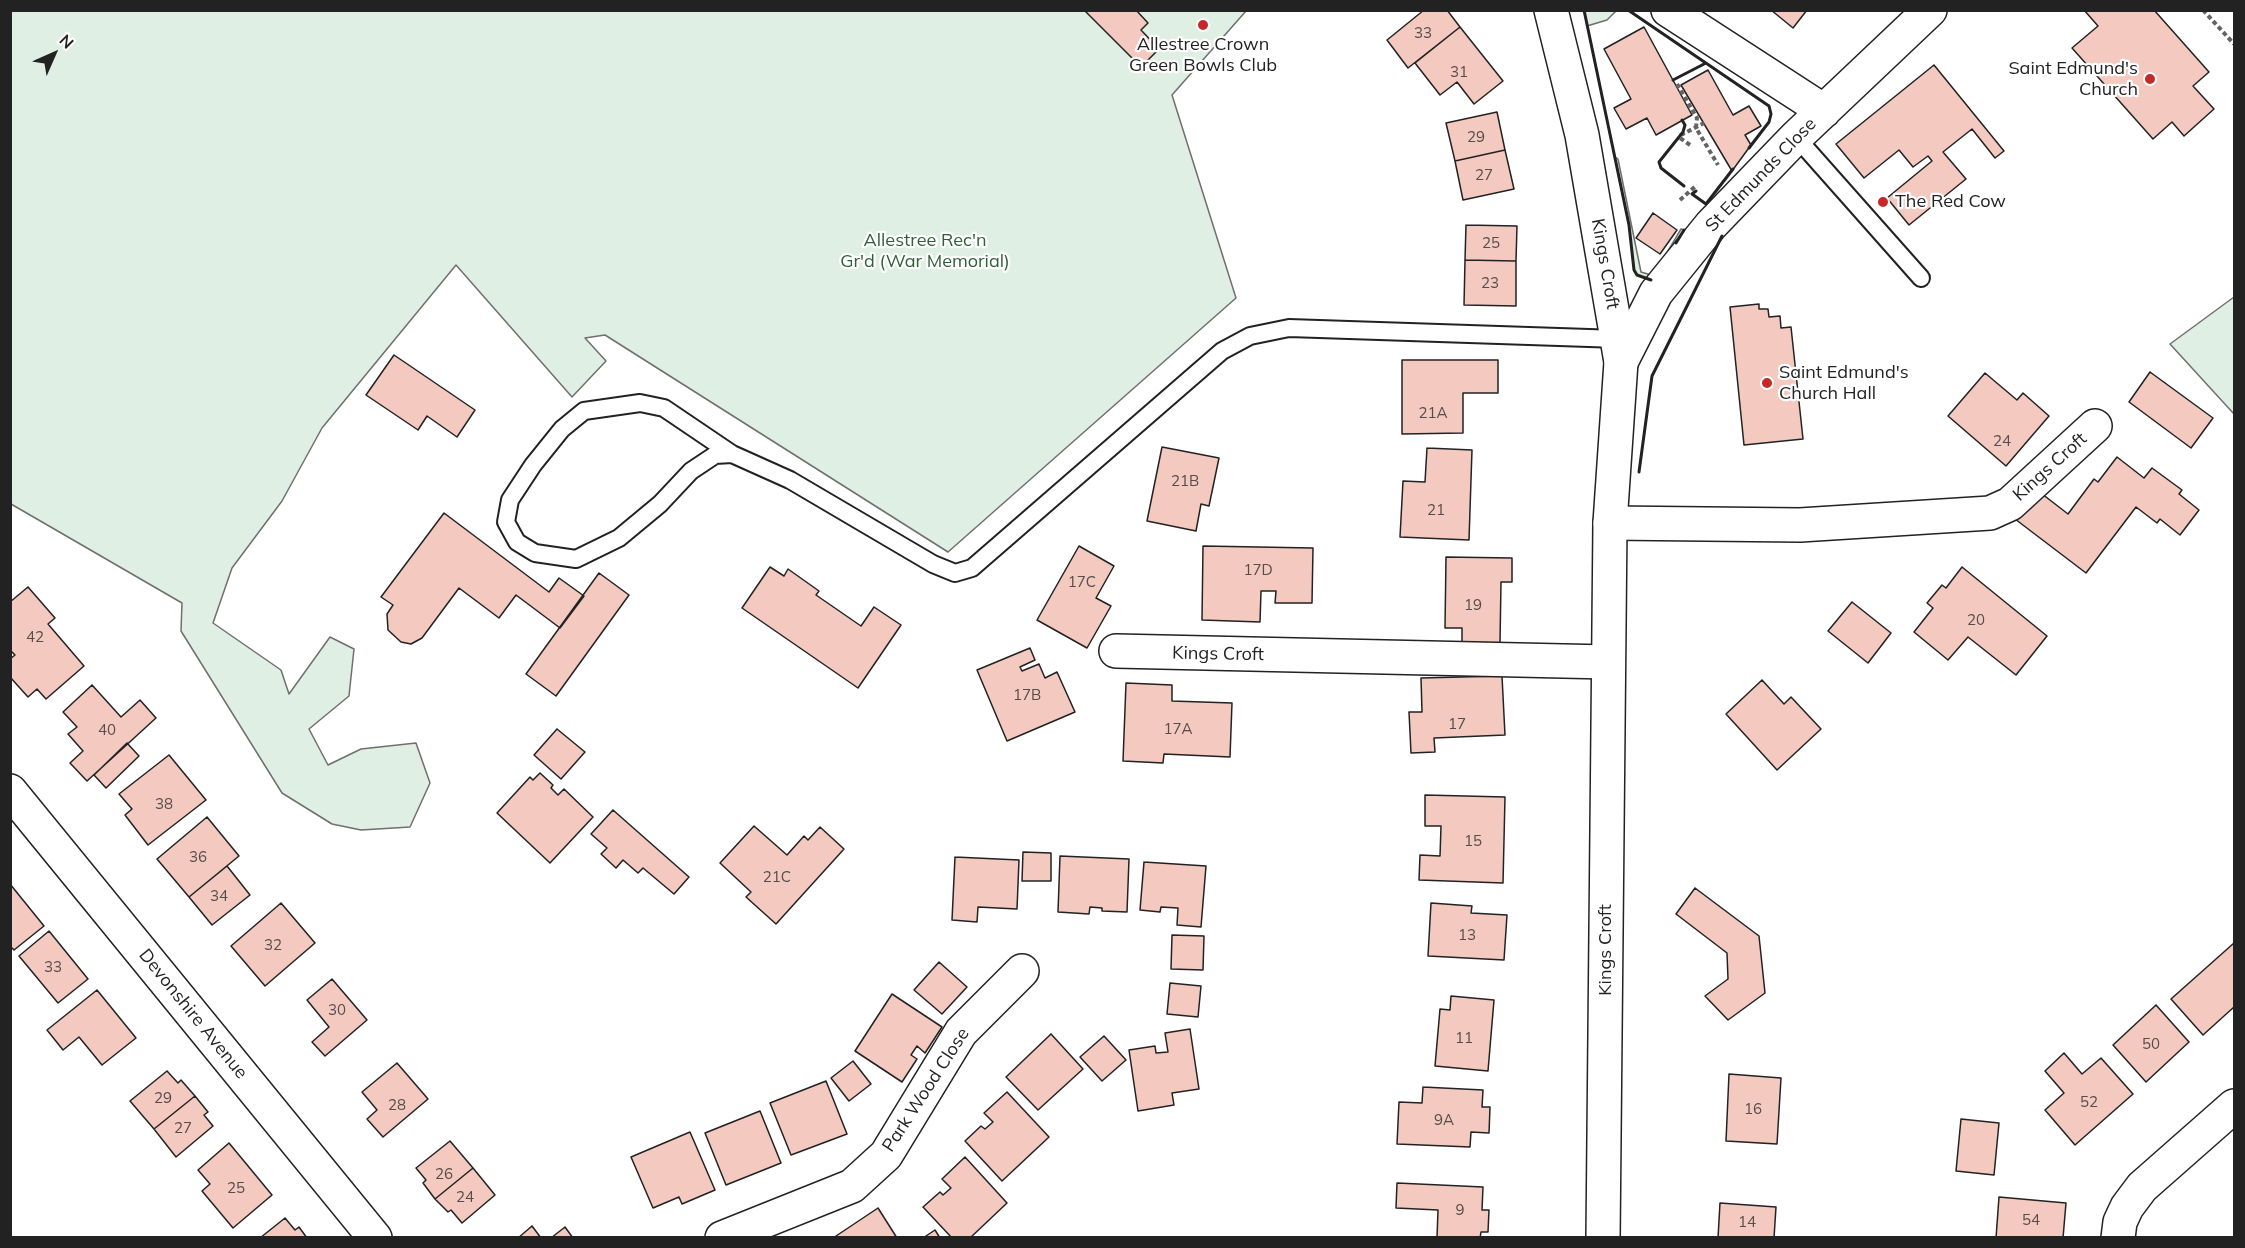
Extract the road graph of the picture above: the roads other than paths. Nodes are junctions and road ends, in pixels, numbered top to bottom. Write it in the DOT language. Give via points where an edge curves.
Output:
graph roads {
  1 [pos="1551,10"];
  2 [pos="1668,10"];
  3 [pos="1930,10"];
  4 [pos="1824,111"];
  5 [pos="1796,136"];
  6 [pos="1921,278"];
  7 [pos="1620,350"];
  8 [pos="2095,426"];
  9 [pos="732,454"];
  10 [pos="1610,523"];
  11 [pos="1116,651"];
  12 [pos="1608,662"];
  13 [pos="10,791"];
  14 [pos="1022,971"];
  15 [pos="2235,1106"];
  16 [pos="375,1238"];
  17 [pos="722,1238"];
  18 [pos="1603,1238"];
  19 [pos="2118,1238"];
  1 -- 7 [label="street, Kings Croft" via="1582,135"];
  2 -- 4 [label="street"];
  3 -- 4 [label="street, St Edmunds Close"];
  4 -- 5 [label="street, St Edmunds Close"];
  5 -- 6 [label="lane"];
  5 -- 7 [label="street, St Edmunds Close" via="1711,225 1656,293"];
  7 -- 9 [label="lane" via="1289,328 1250,336 1222,351 972,568 955,573 789,480"];
  7 -- 10 [label="street, Kings Croft"];
  8 -- 10 [label="street, Kings Croft" via="2010,504 1990,513 1800,525"];
  9 -- 9 [label="lane" via="715,455 619,538 576,559 535,553 517,543 506,522 510,500 533,465 562,429 584,411 640,403 664,408"];
  10 -- 12 [label="street, Kings Croft"];
  11 -- 12 [label="street, Kings Croft"];
  12 -- 18 [label="street, Kings Croft"];
  13 -- 16 [label="street, Devonshire Avenue"];
  14 -- 17 [label="street, Park Wood Close" via="961,1032 886,1155 852,1186"];
  15 -- 19 [label="street" via="2142,1187 2127,1207"];
}
